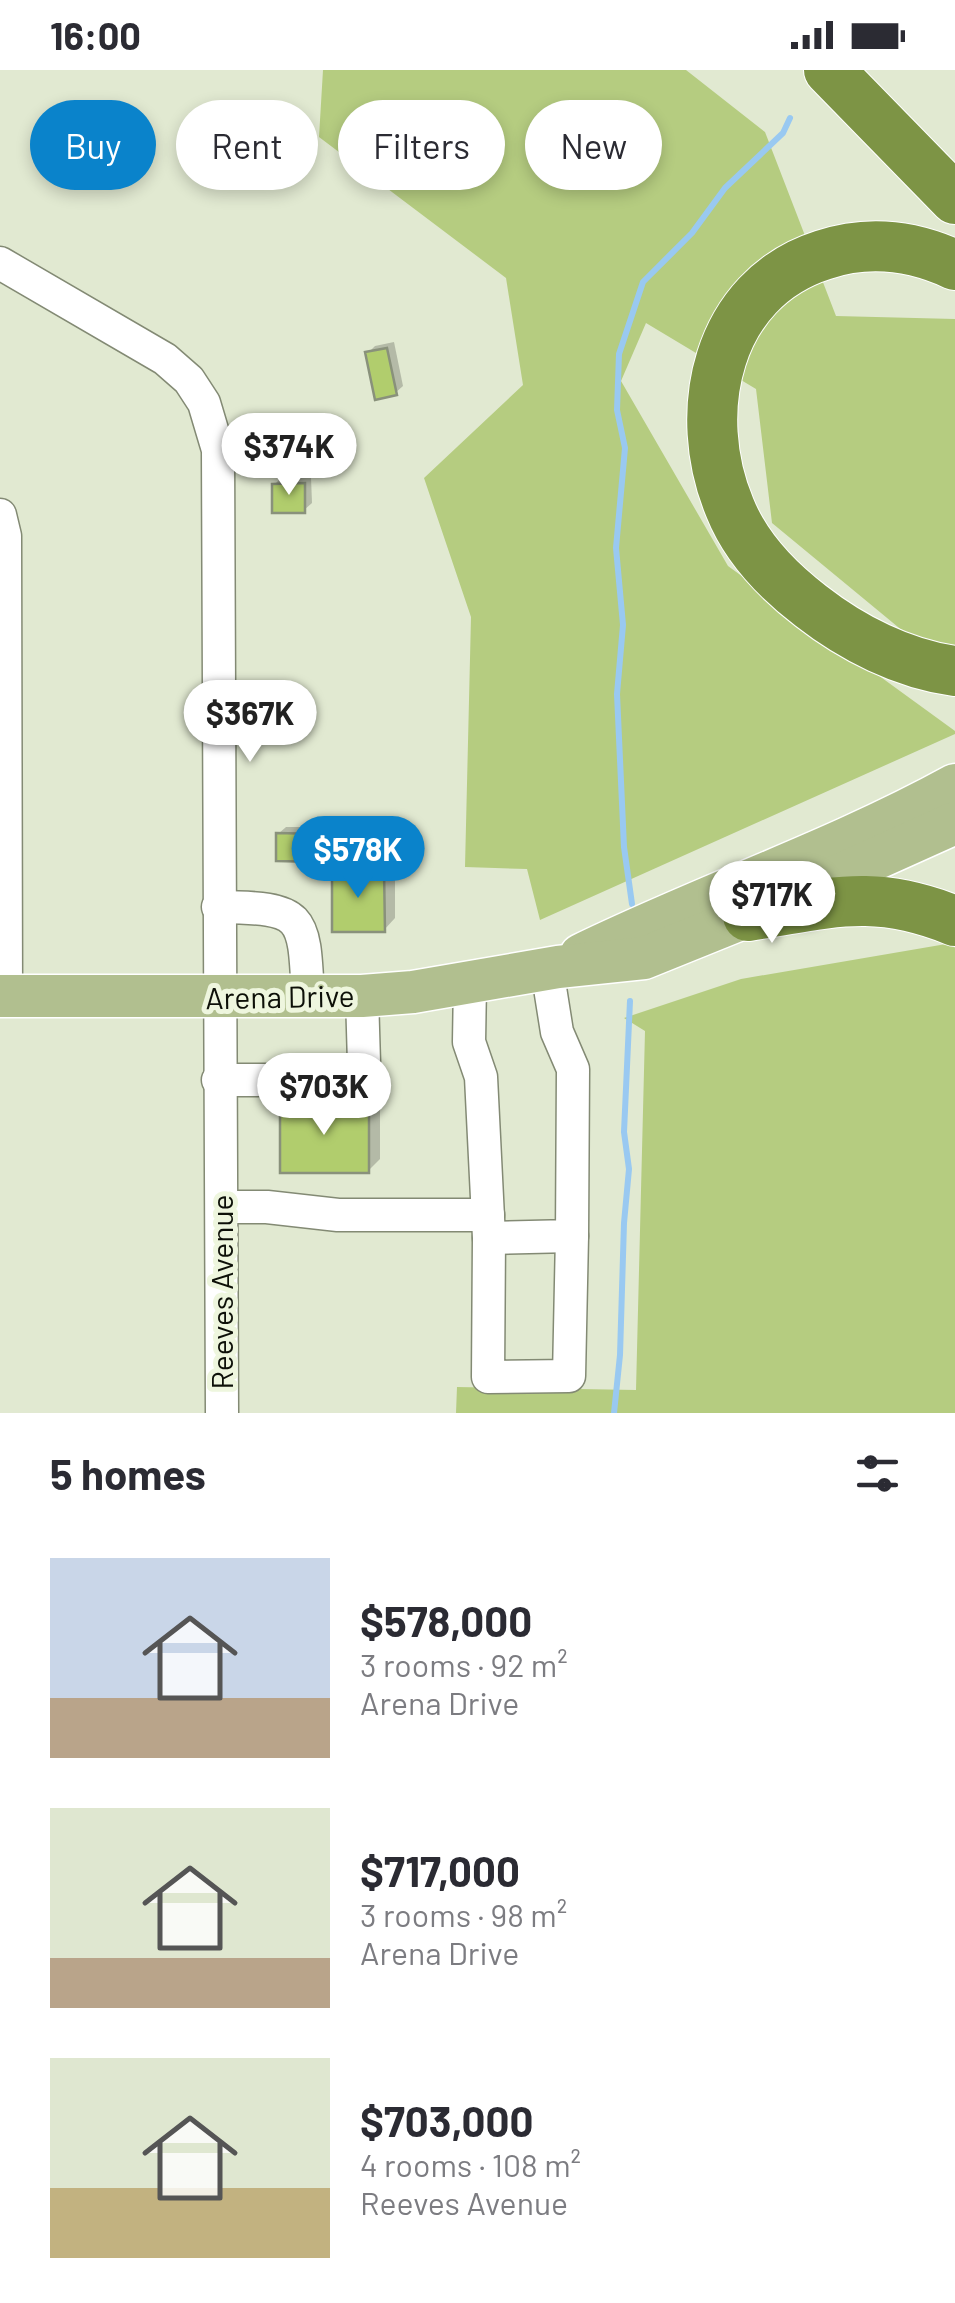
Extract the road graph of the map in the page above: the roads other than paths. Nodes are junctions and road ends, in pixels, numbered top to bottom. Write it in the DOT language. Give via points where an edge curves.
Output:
graph roads {
  1 [pos="829,70"];
  2 [pos="955,199"];
  3 [pos="0,263"];
  4 [pos="955,265"];
  5 [pos="0,514"];
  6 [pos="955,671"];
  7 [pos="955,785"];
  8 [pos="955,823"];
  9 [pos="218,907"];
  10 [pos="748,916"];
  11 [pos="955,921"];
  12 [pos="553,968"];
  13 [pos="470,984"];
  14 [pos="3,996"];
  15 [pos="362,996"];
  16 [pos="219,998"];
  17 [pos="308,998"];
  18 [pos="218,1080"];
  19 [pos="222,1207"];
  20 [pos="488,1227"];
  21 [pos="572,1236"];
  22 [pos="222,1413"];
  1 -- 2 [label="highway"];
  3 -- 9 [label="street, Reeves Avenue" via="166,359 189,380 214,426"];
  4 -- 6 [label="highway" via="932,254 871,245 812,258 786,272 752,302 727,339 718,362 712,436 724,490 744,536 768,568 867,642"];
  5 -- 14 [label="street"];
  7 -- 12 [label="main road, Arena Drive"];
  8 -- 10 [label="main road, Arena Drive"];
  9 -- 16 [label="street, Reeves Avenue"];
  9 -- 17 [label="street" via="290,916 305,937"];
  10 -- 11 [label="highway" via="854,899 887,900"];
  10 -- 12 [label="main road, Arena Drive" via="644,958"];
  12 -- 13 [label="main road, Arena Drive"];
  12 -- 21 [label="street" via="557,1032 573,1069"];
  13 -- 15 [label="main road, Arena Drive"];
  13 -- 20 [label="street" via="469,1042 481,1077"];
  14 -- 16 [label="main road, Arena Drive"];
  15 -- 17 [label="main road, Arena Drive"];
  15 -- 18 [label="street" via="364,1063 344,1084"];
  16 -- 17 [label="main road, Arena Drive"];
  16 -- 18 [label="street, Reeves Avenue"];
  18 -- 19 [label="street, Reeves Avenue"];
  19 -- 20 [label="street"];
  19 -- 22 [label="street, Reeves Avenue"];
  20 -- 21 [label="street"];
  20 -- 21 [label="street" via="488,1377 569,1376"];
}
